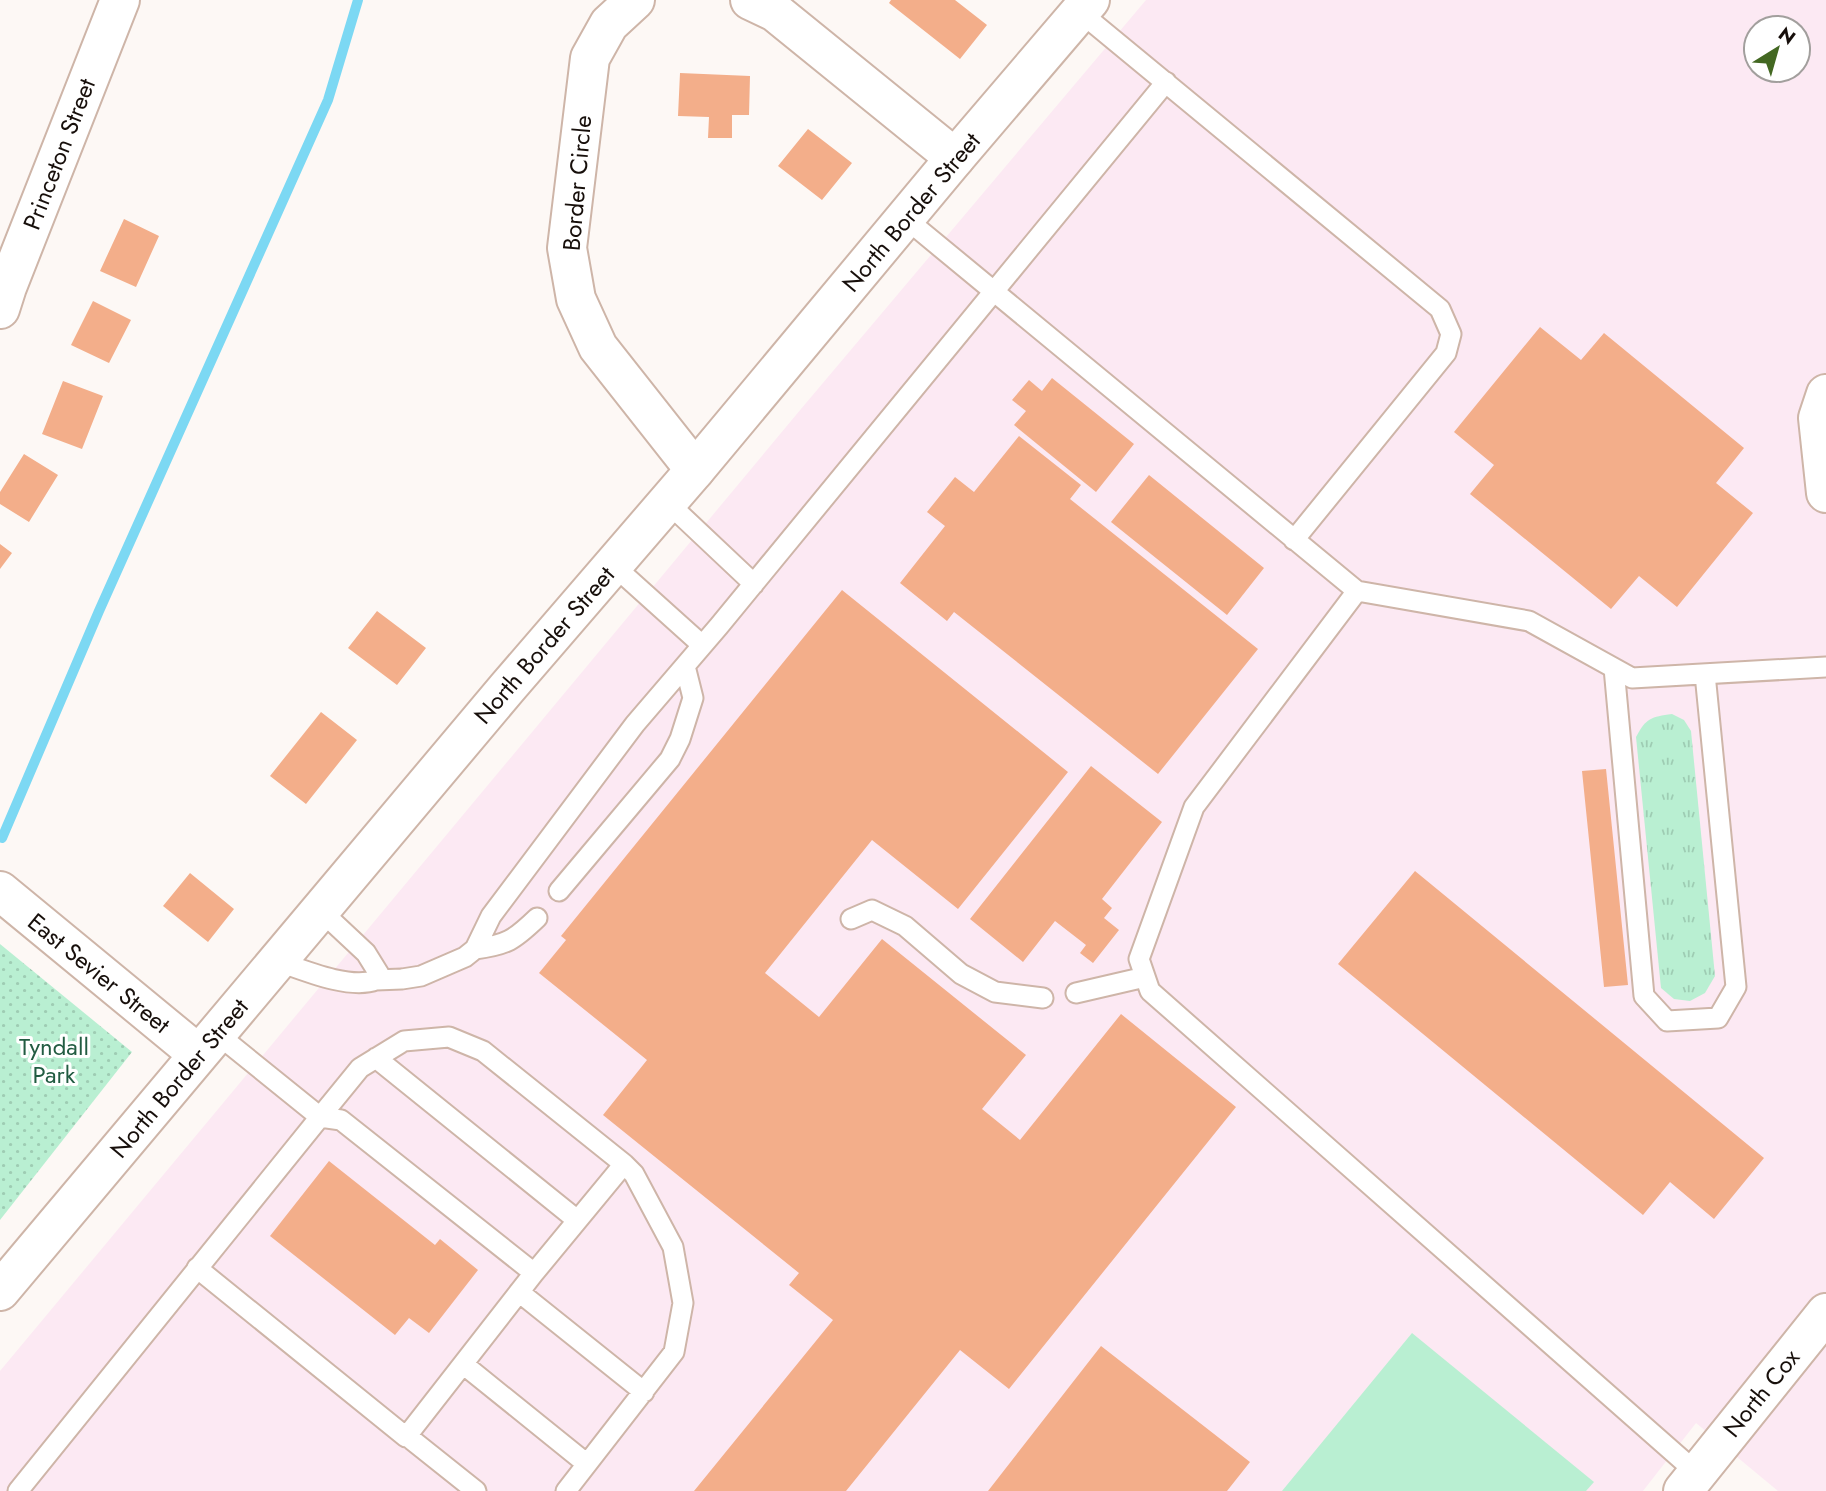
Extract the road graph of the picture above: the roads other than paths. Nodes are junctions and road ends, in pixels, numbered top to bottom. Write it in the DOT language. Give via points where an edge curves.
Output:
graph roads {
  1 [pos="120,0"];
  2 [pos="635,0"];
  3 [pos="750,0"];
  4 [pos="1085,6"];
  5 [pos="1166,82"];
  6 [pos="955,158"];
  7 [pos="905,218"];
  8 [pos="995,292"];
  9 [pos="2,293"];
  10 [pos="1826,394"];
  11 [pos="695,470"];
  12 [pos="1826,493"];
  13 [pos="667,502"];
  14 [pos="1294,540"];
  15 [pos="613,565"];
  16 [pos="754,584"];
  17 [pos="1357,591"];
  18 [pos="702,645"];
  19 [pos="685,666"];
  20 [pos="1826,667"];
  21 [pos="1614,668"];
  22 [pos="1705,674"];
  23 [pos="0,891"];
  24 [pos="559,891"];
  25 [pos="320,910"];
  26 [pos="537,918"];
  27 [pos="851,919"];
  28 [pos="475,949"];
  29 [pos="277,961"];
  30 [pos="1145,977"];
  31 [pos="376,979"];
  32 [pos="1076,993"];
  33 [pos="1043,998"];
  34 [pos="207,1044"];
  35 [pos="376,1058"];
  36 [pos="320,1117"];
  37 [pos="624,1164"];
  38 [pos="577,1220"];
  39 [pos="197,1268"];
  40 [pos="534,1273"];
  41 [pos="0,1291"];
  42 [pos="519,1292"];
  43 [pos="1826,1312"];
  44 [pos="463,1364"];
  45 [pos="644,1392"];
  46 [pos="407,1436"];
  47 [pos="587,1464"];
  48 [pos="1699,1485"];
  49 [pos="18,1491"];
  50 [pos="476,1491"];
  51 [pos="566,1491"];
  1 -- 9 [label="street, Princeton Street"];
  2 -- 11 [label="street, Border Circle" via="609,24 590,58 567,248 576,299 598,347"];
  3 -- 6 [label="street" via="775,12"];
  4 -- 5 [label="lane"];
  4 -- 6 [label="street, North Border Street"];
  5 -- 8 [label="lane"];
  5 -- 14 [label="lane" via="1440,309 1451,334 1446,353"];
  6 -- 7 [label="street, North Border Street"];
  7 -- 8 [label="lane"];
  7 -- 11 [label="street, North Border Street"];
  8 -- 14 [label="lane"];
  8 -- 16 [label="lane"];
  10 -- 12 [label="street" via="1818,418"];
  11 -- 13 [label="street, North Border Street"];
  13 -- 15 [label="street, North Border Street"];
  13 -- 16 [label="lane"];
  14 -- 17 [label="lane"];
  15 -- 18 [label="lane"];
  15 -- 25 [label="street, North Border Street"];
  16 -- 18 [label="lane"];
  17 -- 21 [label="lane" via="1528,621"];
  17 -- 30 [label="lane" via="1194,807 1139,959"];
  18 -- 19 [label="lane"];
  19 -- 24 [label="lane" via="693,698 670,759"];
  19 -- 28 [label="lane" via="635,724 491,916"];
  20 -- 22 [label="lane"];
  21 -- 22 [label="lane" via="1632,678"];
  21 -- 22 [label="lane" via="1644,996 1667,1021 1717,1018 1735,987"];
  23 -- 34 [label="street, East Sevier Street"];
  25 -- 29 [label="street, North Border Street"];
  25 -- 31 [label="lane" via="366,953 379,974"];
  26 -- 28 [label="lane" via="516,938"];
  27 -- 33 [label="lane" via="872,910 905,926 961,974 995,992"];
  28 -- 31 [label="lane" via="421,976"];
  29 -- 31 [label="lane" via="332,980"];
  29 -- 34 [label="street, North Border Street"];
  30 -- 32 [label="lane"];
  30 -- 48 [label="lane" via="1150,991"];
  34 -- 36 [label="lane"];
  34 -- 41 [label="street, North Border Street"];
  35 -- 36 [label="lane" via="360,1068"];
  35 -- 37 [label="lane" via="404,1041 449,1037 483,1051"];
  35 -- 38 [label="lane"];
  36 -- 39 [label="lane"];
  36 -- 40 [label="lane" via="341,1119"];
  37 -- 38 [label="lane"];
  37 -- 45 [label="lane" via="634,1174 673,1247 683,1303 674,1352"];
  38 -- 40 [label="lane"];
  39 -- 46 [label="lane"];
  39 -- 49 [label="lane"];
  40 -- 42 [label="lane"];
  42 -- 44 [label="lane"];
  42 -- 45 [label="lane"];
  43 -- 48 [label="street, North Cox"];
  44 -- 46 [label="lane"];
  44 -- 47 [label="lane"];
  45 -- 47 [label="lane"];
  46 -- 50 [label="lane"];
  47 -- 51 [label="lane"];
}
